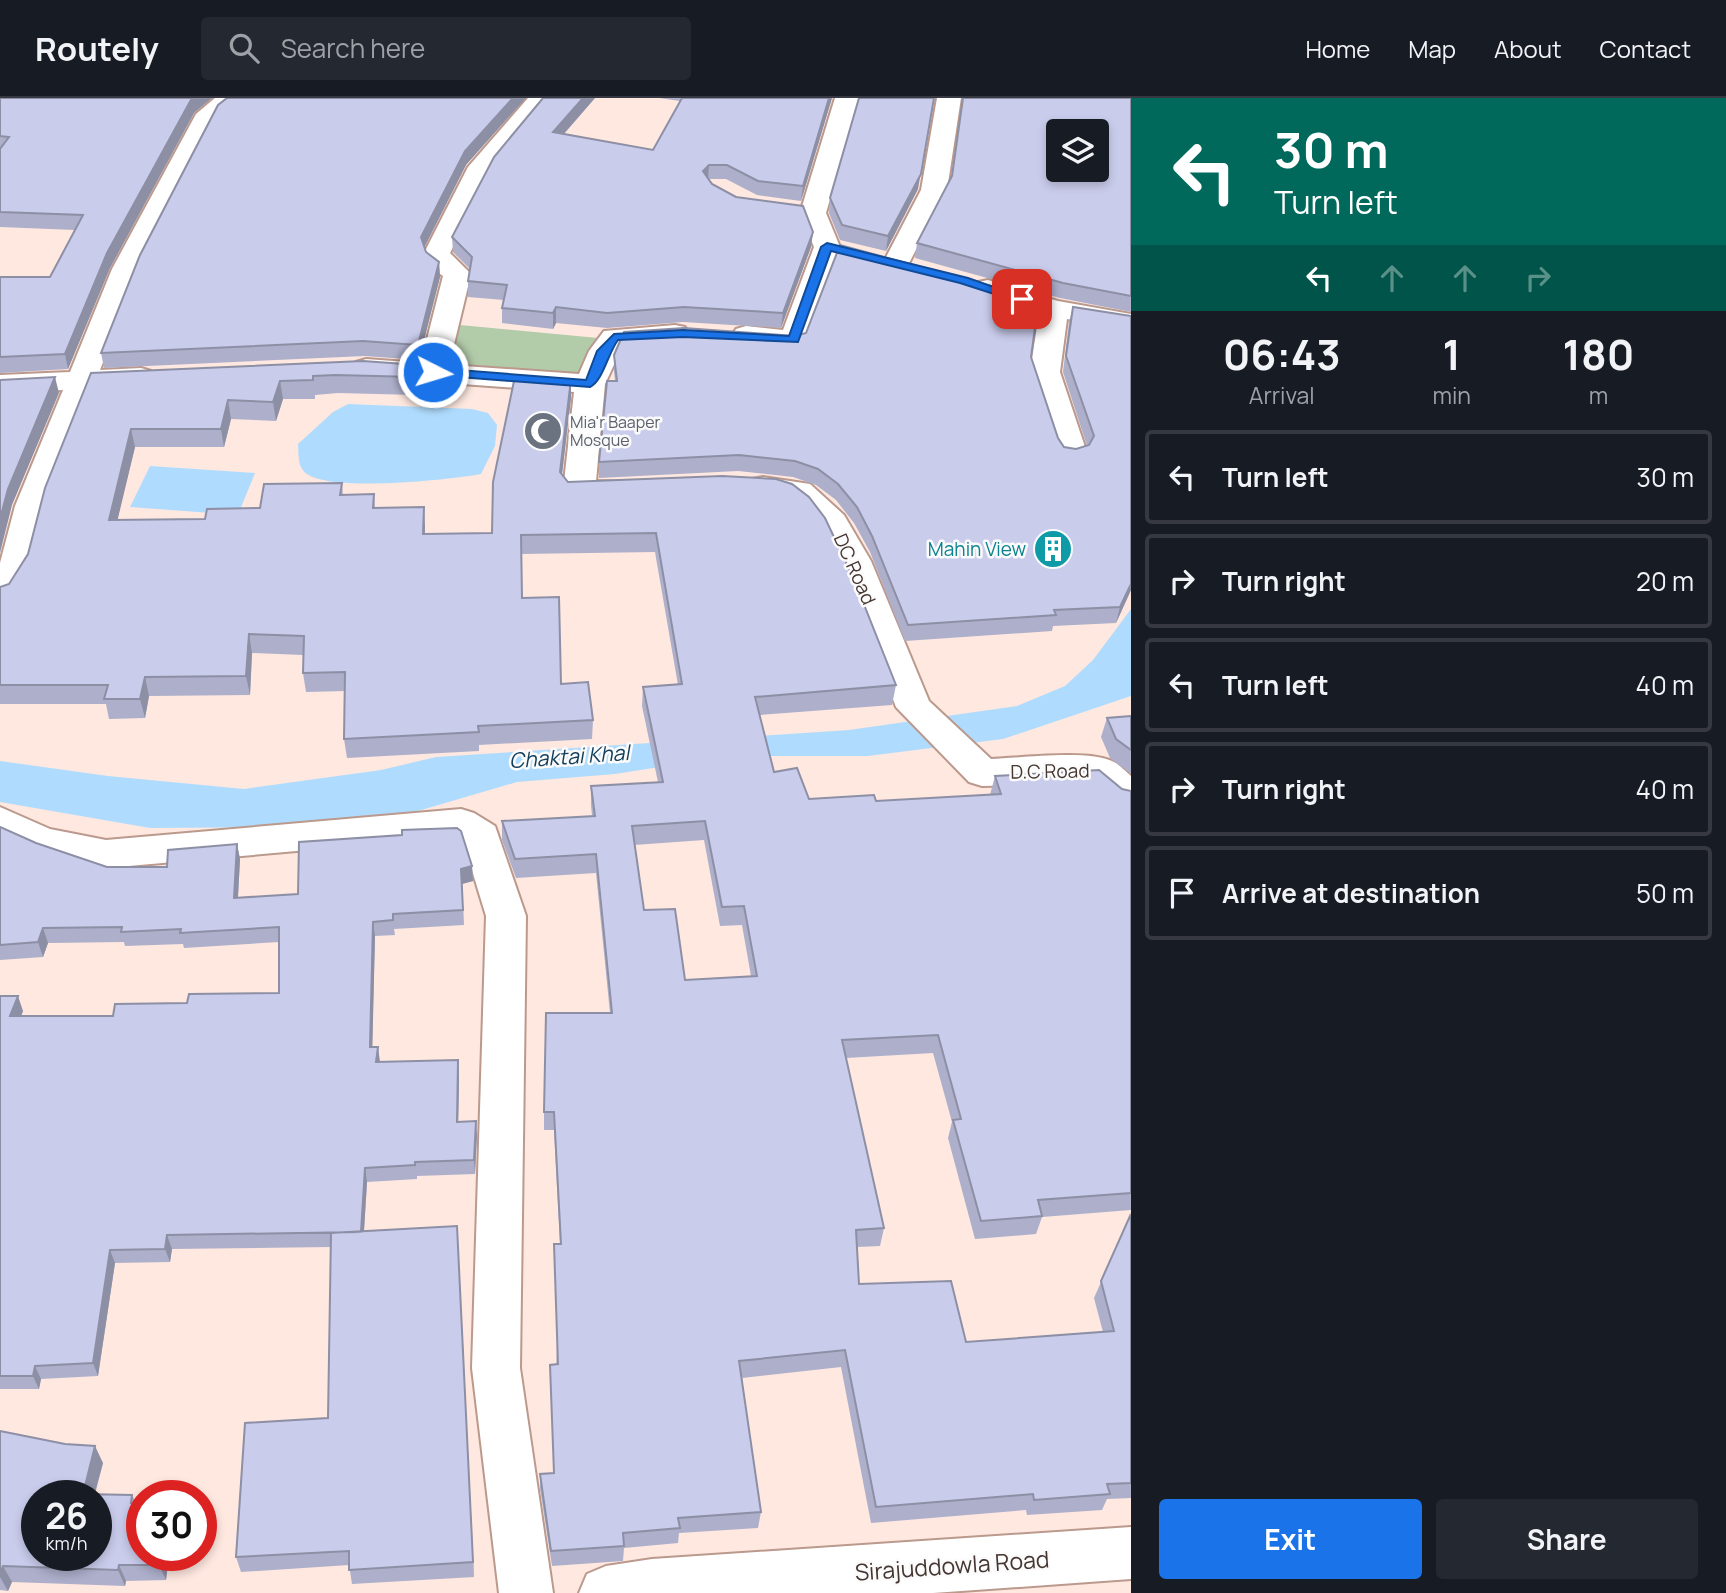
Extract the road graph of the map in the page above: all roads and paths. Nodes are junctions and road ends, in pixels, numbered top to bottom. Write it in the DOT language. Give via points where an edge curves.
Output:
graph roads {
  1 [pos="231,98"];
  2 [pos="541,98"];
  3 [pos="847,98"];
  4 [pos="949,98"];
  5 [pos="862,255"];
  6 [pos="923,270"];
  7 [pos="964,281"];
  8 [pos="1131,293"];
  9 [pos="1054,309"];
  10 [pos="1127,322"];
  11 [pos="338,369"];
  12 [pos="433,372"];
  13 [pos="174,376"];
  14 [pos="79,379"];
  15 [pos="0,384"];
  16 [pos="590,384"];
  17 [pos="1072,453"];
  18 [pos="736,486"];
  19 [pos="656,488"];
  20 [pos="0,594"];
  21 [pos="914,707"];
  22 [pos="1131,797"];
  23 [pos="0,821"];
  24 [pos="1131,1553"];
  25 [pos="526,1593"];
  26 [pos="606,1593"];
  1 -- 14 [label="street" via="208,114 126,269"];
  2 -- 12 [label="street" via="481,167 437,253 438,260 457,274"];
  3 -- 5 [label="street" via="801,212"];
  4 -- 5 [label="street" via="934,190"];
  5 -- 6 [label="street"];
  5 -- 16 [label="street" via="793,340 713,334 614,337"];
  7 -- 9 [label="street"];
  8 -- 10 [label="street"];
  9 -- 10 [label="street"];
  9 -- 17 [label="street" via="1045,372"];
  11 -- 12 [label="street"];
  12 -- 16 [label="street"];
  13 -- 14 [label="street"];
  14 -- 15 [label="street"];
  14 -- 20 [label="street" via="31,506 14,572"];
  16 -- 19 [label="street" via="579,491"];
  18 -- 21 [label="street, DC Road" via="799,491 834,522 855,561"];
  21 -- 22 [label="street, D.C Road" via="982,773 1101,771"];
  23 -- 25 [label="street" via="42,841 106,854 461,823 481,836 506,916 496,1368"];
  24 -- 26 [label="street, Sirajuddowla Road"];
}
